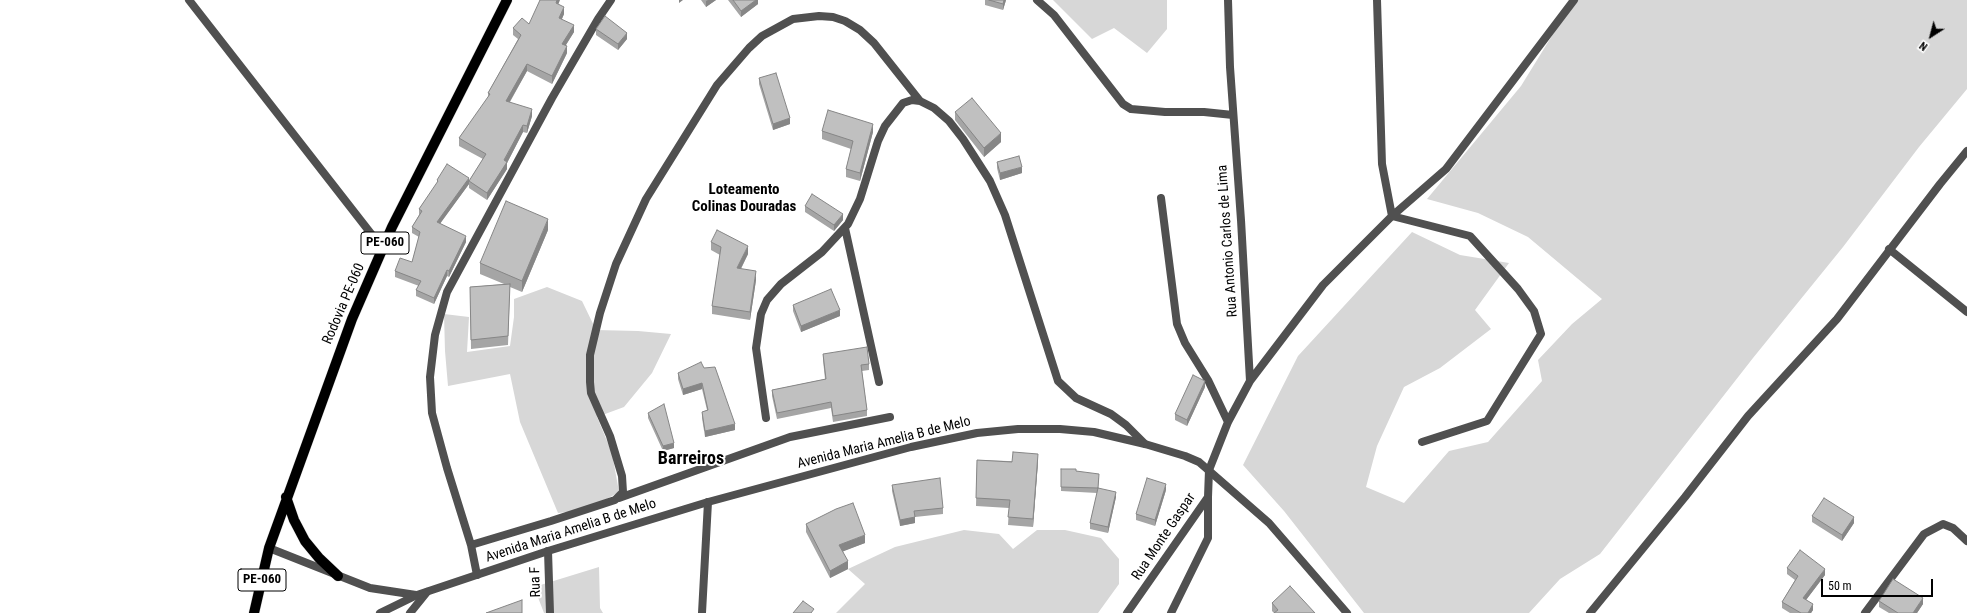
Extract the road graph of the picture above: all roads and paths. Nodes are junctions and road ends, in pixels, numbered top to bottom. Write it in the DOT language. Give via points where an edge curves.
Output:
graph roads {
  1 [pos="189,0"];
  2 [pos="508,0"];
  3 [pos="611,0"];
  4 [pos="1037,0"];
  5 [pos="1228,0"];
  6 [pos="1377,0"];
  7 [pos="1574,0"];
  8 [pos="920,101"];
  9 [pos="1233,116"];
  10 [pos="1967,151"];
  11 [pos="1162,198"];
  12 [pos="1392,216"];
  13 [pos="845,228"];
  14 [pos="383,249"];
  15 [pos="1889,249"];
  16 [pos="1967,312"];
  17 [pos="1250,381"];
  18 [pos="879,382"];
  19 [pos="890,416"];
  20 [pos="766,418"];
  21 [pos="1228,422"];
  22 [pos="1422,442"];
  23 [pos="1145,444"];
  24 [pos="1209,470"];
  25 [pos="286,497"];
  26 [pos="618,498"];
  27 [pos="1208,498"];
  28 [pos="708,502"];
  29 [pos="1967,541"];
  30 [pos="471,545"];
  31 [pos="269,548"];
  32 [pos="548,551"];
  33 [pos="477,575"];
  34 [pos="338,576"];
  35 [pos="427,592"];
  36 [pos="417,595"];
  37 [pos="254,613"];
  38 [pos="380,613"];
  39 [pos="410,613"];
  40 [pos="550,613"];
  41 [pos="702,613"];
  42 [pos="1127,613"];
  43 [pos="1171,613"];
  44 [pos="1347,613"];
  45 [pos="1590,613"];
  46 [pos="1864,613"];
  1 -- 14 [label="street"];
  2 -- 14 [label="main road, Rodovia PE-060 / PE-060" via="442,127"];
  3 -- 30 [label="street" via="552,98 447,292 440,314 432,351 432,412"];
  4 -- 9 [label="street" via="1054,15 1123,104 1131,109 1204,112"];
  5 -- 9 [label="street, Rua Antonio Carlos de Lima"];
  6 -- 12 [label="street" via="1382,164"];
  7 -- 12 [label="street" via="1446,169"];
  8 -- 13 [label="street" via="903,103 886,126 878,141 860,199"];
  8 -- 23 [label="street" via="934,108 949,121 967,144 990,182 1008,221 1058,381 1076,398 1111,414"];
  8 -- 26 [label="street" via="874,43 860,30 845,21 819,16 793,19 762,36 717,85 646,199 616,264 600,313 590,355 591,393 610,436 622,476 624,491"];
  9 -- 17 [label="street, Rua Antonio Carlos de Lima"];
  10 -- 15 [label="street"];
  11 -- 21 [label="street" via="1177,324"];
  12 -- 17 [label="street" via="1323,285"];
  12 -- 22 [label="street" via="1470,236 1518,289 1534,311 1541,334 1487,421"];
  13 -- 18 [label="street"];
  13 -- 20 [label="street" via="822,252 781,284 767,300 761,314 756,348"];
  14 -- 25 [label="main road, Rodovia PE-060 / PE-060" via="352,319"];
  15 -- 16 [label="street"];
  15 -- 45 [label="street" via="1837,319 1748,416"];
  17 -- 21 [label="street"];
  19 -- 26 [label="street" via="790,437"];
  21 -- 24 [label="street"];
  23 -- 24 [label="street, Avenida Maria Amelia B de Melo" via="1185,456"];
  23 -- 28 [label="street, Avenida Maria Amelia B de Melo" via="1094,432 1060,429 1018,429 977,433 911,447"];
  24 -- 27 [label="street, Rua Monte Gaspar"];
  24 -- 44 [label="street, Avenida Maria Amelia B de Melo" via="1269,522"];
  25 -- 31 [label="main road, PE-060"];
  25 -- 34 [label="main road" via="294,520 310,550"];
  26 -- 30 [label="street"];
  27 -- 42 [label="street, Rua Monte Gaspar"];
  27 -- 43 [label="street" via="1208,538"];
  28 -- 32 [label="street, Avenida Maria Amelia B de Melo"];
  28 -- 41 [label="street"];
  29 -- 46 [label="street" via="1953,528 1943,524 1924,534"];
  30 -- 33 [label="street"];
  31 -- 34 [label="street"];
  31 -- 37 [label="main road, PE-060"];
  32 -- 33 [label="street, Avenida Maria Amelia B de Melo"];
  32 -- 40 [label="street, Rua F"];
  33 -- 35 [label="street, Avenida Maria Amelia B de Melo"];
  34 -- 36 [label="street" via="374,589"];
  35 -- 36 [label="street, Avenida Maria Amelia B de Melo"];
  35 -- 39 [label="street"];
  36 -- 38 [label="street, Avenida Maria Amelia B de Melo"];
}
